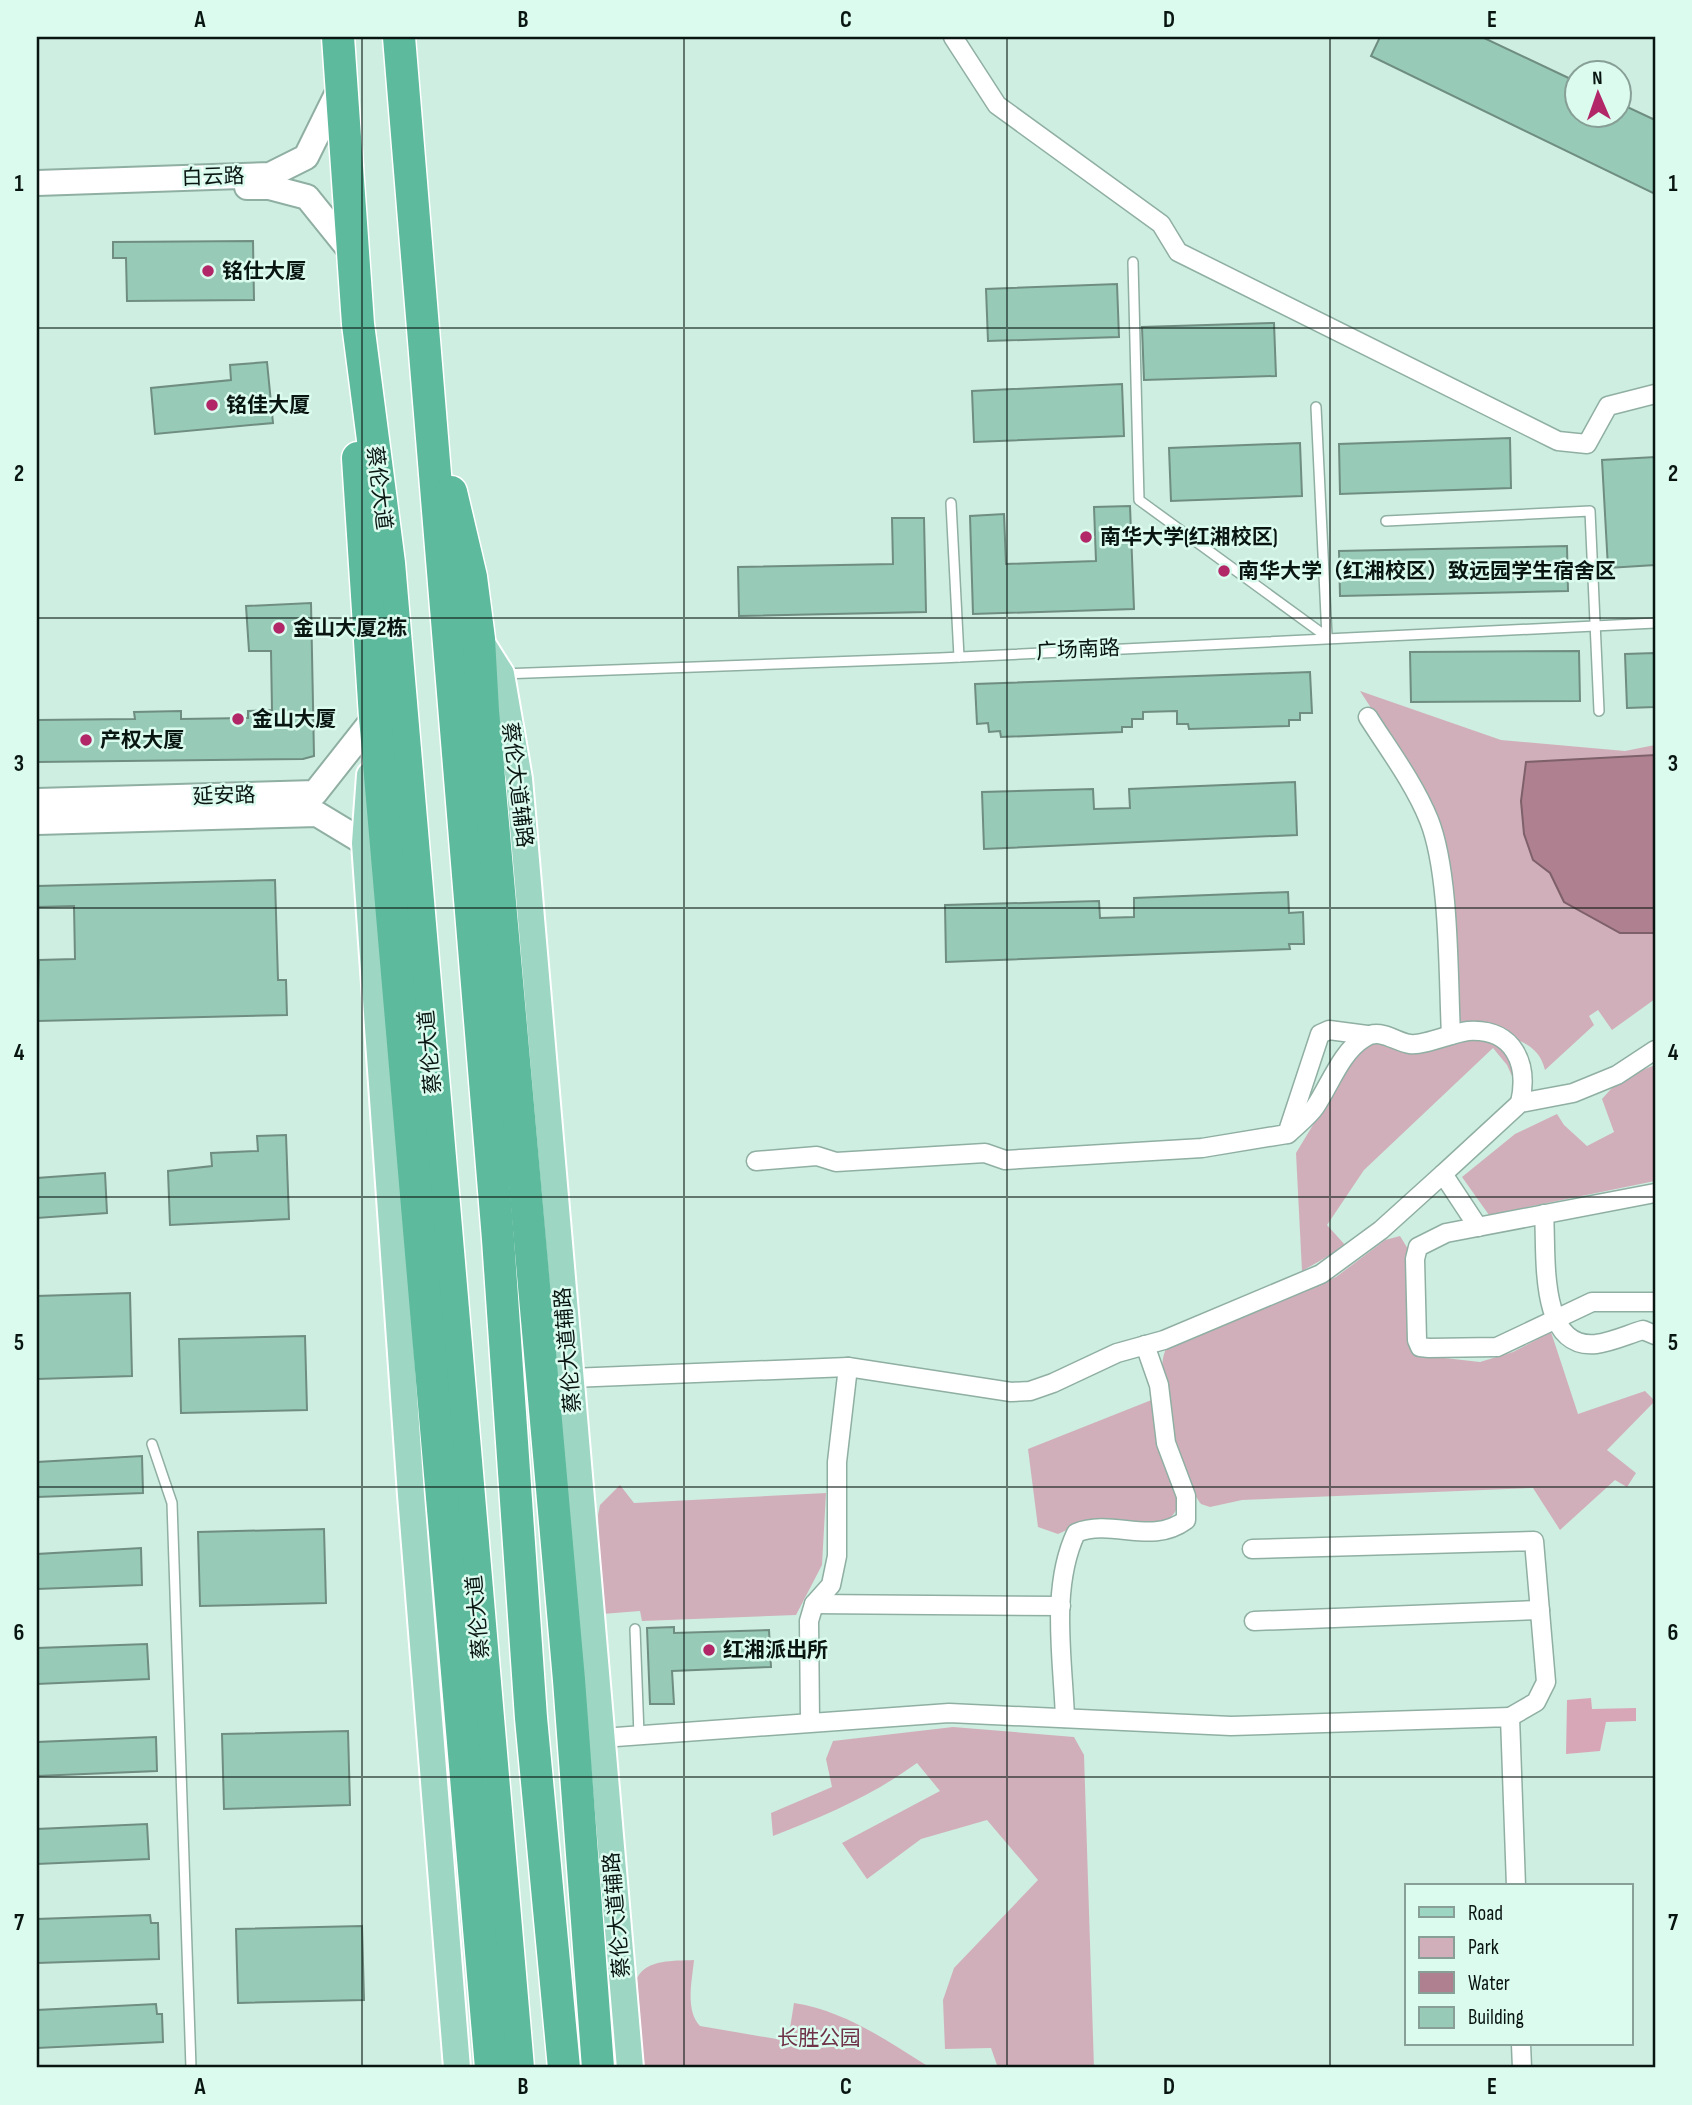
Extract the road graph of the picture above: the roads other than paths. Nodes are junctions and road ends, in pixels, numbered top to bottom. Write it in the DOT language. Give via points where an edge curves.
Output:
graph roads {
  1 [pos="338,37"];
  2 [pos="399,37"];
  3 [pos="953,37"];
  4 [pos="341,86"];
  5 [pos="37,183"];
  6 [pos="37,194"];
  7 [pos="353,254"];
  8 [pos="1133,261"];
  9 [pos="358,324"];
  10 [pos="1655,394"];
  11 [pos="428,396"];
  12 [pos="1316,407"];
  13 [pos="951,503"];
  14 [pos="1386,521"];
  15 [pos="1655,623"];
  16 [pos="1595,626"];
  17 [pos="1327,637"];
  18 [pos="479,639"];
  19 [pos="959,657"];
  20 [pos="501,674"];
  21 [pos="1599,711"];
  22 [pos="375,717"];
  23 [pos="1368,717"];
  24 [pos="37,802"];
  25 [pos="37,822"];
  26 [pos="365,843"];
  27 [pos="1367,1035"];
  28 [pos="1451,1035"];
  29 [pos="1655,1050"];
  30 [pos="1520,1103"];
  31 [pos="1287,1134"];
  32 [pos="756,1161"];
  33 [pos="1443,1174"];
  34 [pos="1655,1193"];
  35 [pos="1544,1214"];
  36 [pos="1478,1227"];
  37 [pos="1655,1302"];
  38 [pos="1556,1321"];
  39 [pos="1655,1335"];
  40 [pos="1146,1345"];
  41 [pos="848,1367"];
  42 [pos="571,1378"];
  43 [pos="152,1444"];
  44 [pos="1252,1549"];
  45 [pos="814,1604"];
  46 [pos="1061,1605"];
  47 [pos="1540,1610"];
  48 [pos="1254,1621"];
  49 [pos="635,1629"];
  50 [pos="1510,1717"];
  51 [pos="1065,1718"];
  52 [pos="810,1721"];
  53 [pos="639,1735"];
  54 [pos="602,1738"];
  55 [pos="1516,1884"];
  56 [pos="1521,2046"];
  57 [pos="191,2068"];
  58 [pos="457,2068"];
  59 [pos="491,2068"];
  60 [pos="518,2068"];
  61 [pos="564,2068"];
  62 [pos="598,2068"];
  63 [pos="630,2068"];
  64 [pos="1522,2068"];
  1 -- 4 [label="highway, 蔡伦大道"];
  2 -- 11 [label="highway"];
  3 -- 10 [label="street" via="997,105 1161,224 1178,253 1558,441 1587,444 1608,406"];
  4 -- 5 [label="main road, 白云路" via="306,157 270,175"];
  4 -- 7 [label="highway, 蔡伦大道"];
  6 -- 7 [label="main road, 白云路" via="269,187 307,197"];
  7 -- 9 [label="highway, 蔡伦大道"];
  8 -- 17 [label="lane" via="1139,500"];
  9 -- 22 [label="highway" via="357,484"];
  9 -- 60 [label="highway, 蔡伦大道" via="388,563"];
  11 -- 18 [label="highway" via="471,577"];
  11 -- 61 [label="highway" via="498,1239 531,1718"];
  12 -- 17 [label="lane"];
  13 -- 19 [label="lane"];
  14 -- 16 [label="lane" via="1590,511"];
  15 -- 16 [label="lane, 广场南路"];
  16 -- 17 [label="lane, 广场南路"];
  16 -- 21 [label="lane"];
  17 -- 19 [label="lane, 广场南路"];
  18 -- 20 [label="main road, 蔡伦大道辅路"];
  18 -- 62 [label="highway"];
  19 -- 20 [label="lane, 广场南路"];
  20 -- 42 [label="main road, 蔡伦大道辅路" via="520,779"];
  22 -- 24 [label="main road, 延安路" via="315,793"];
  22 -- 26 [label="main road"];
  22 -- 59 [label="highway"];
  23 -- 28 [label="street" via="1416,793 1437,849"];
  25 -- 26 [label="main road, 延安路" via="317,814"];
  26 -- 58 [label="main road"];
  27 -- 28 [label="street" via="1385,1035 1412,1045"];
  27 -- 31 [label="street" via="1352,1047 1312,1111"];
  27 -- 31 [label="street" via="1329,1030 1320,1034"];
  28 -- 30 [label="street" via="1470,1031 1498,1037 1514,1047 1524,1086"];
  29 -- 30 [label="street" via="1616,1075 1573,1093"];
  30 -- 33 [label="street"];
  31 -- 32 [label="street" via="1202,1148 1005,1160 985,1153 836,1162 817,1156"];
  33 -- 36 [label="street"];
  33 -- 40 [label="street" via="1381,1230 1321,1274"];
  34 -- 35 [label="street"];
  35 -- 36 [label="street"];
  35 -- 38 [label="street" via="1550,1307"];
  36 -- 38 [label="street" via="1446,1233 1418,1247 1420,1346 1497,1347"];
  37 -- 38 [label="street" via="1592,1302"];
  38 -- 39 [label="street" via="1561,1333 1596,1344 1643,1330"];
  40 -- 41 [label="street" via="1030,1391"];
  40 -- 46 [label="street" via="1159,1385 1167,1443 1186,1496 1186,1520 1174,1530 1156,1533 1104,1527 1076,1533"];
  41 -- 42 [label="street"];
  41 -- 45 [label="street" via="837,1462 837,1556 831,1585"];
  42 -- 54 [label="main road, 蔡伦大道辅路"];
  43 -- 57 [label="lane" via="172,1503"];
  44 -- 47 [label="street" via="1534,1541"];
  45 -- 46 [label="street"];
  45 -- 52 [label="street" via="809,1621"];
  46 -- 51 [label="street"];
  47 -- 48 [label="street"];
  47 -- 50 [label="street" via="1546,1682 1536,1702"];
  49 -- 53 [label="lane"];
  50 -- 51 [label="street" via="1231,1726"];
  50 -- 55 [label="street"];
  51 -- 52 [label="street" via="949,1713"];
  52 -- 53 [label="street"];
  53 -- 54 [label="street"];
  54 -- 63 [label="main road, 蔡伦大道辅路"];
  56 -- 64 [label="street"];
}
